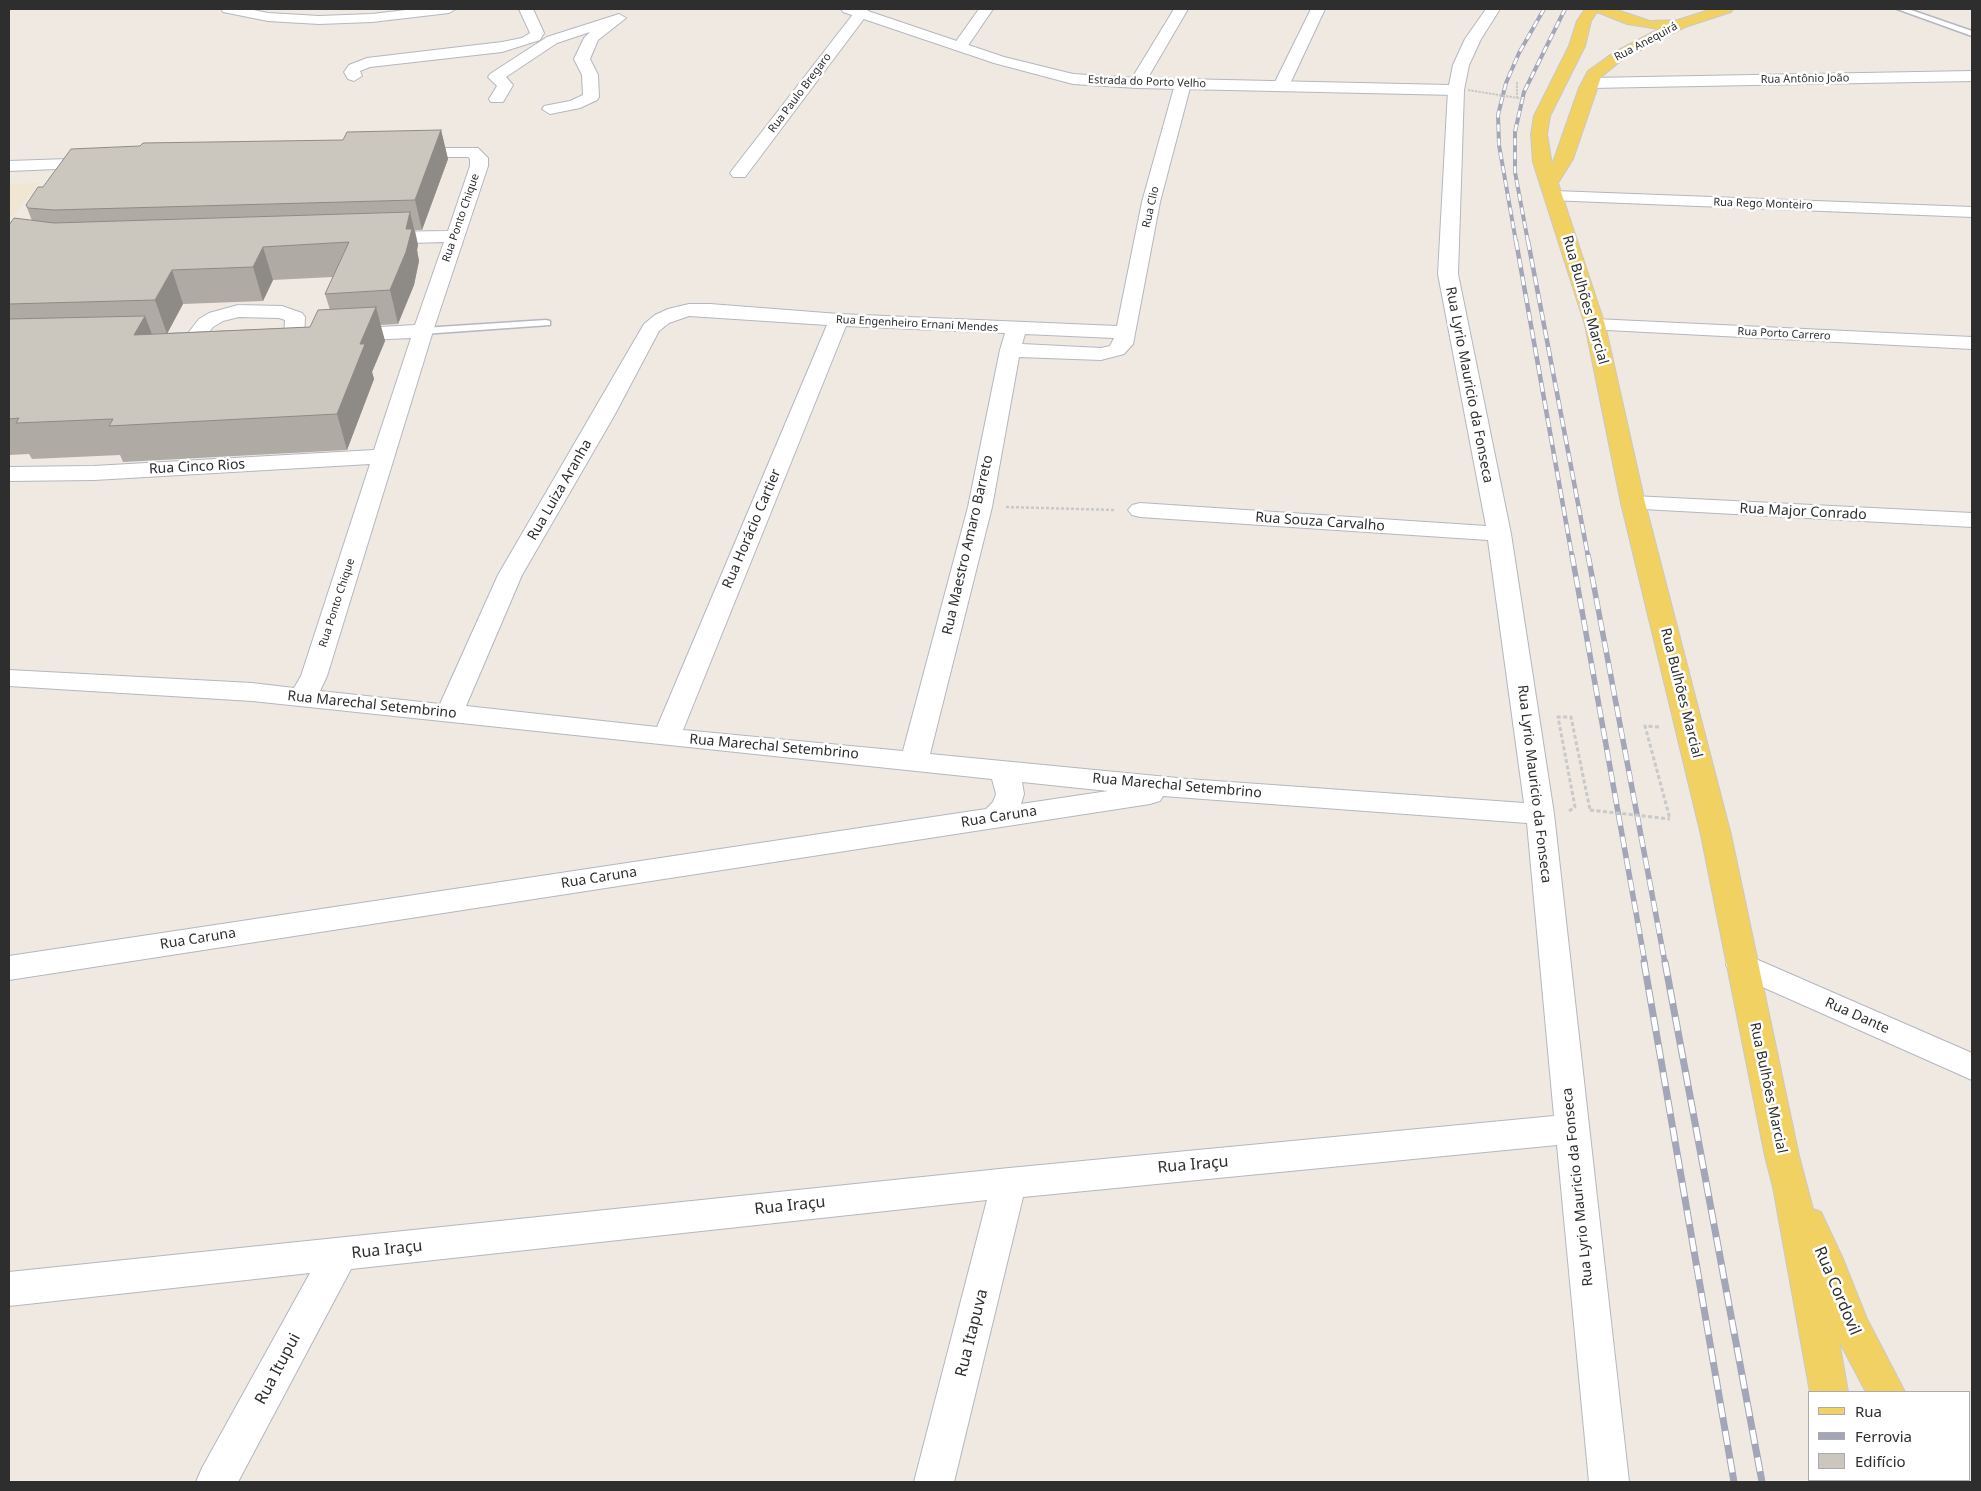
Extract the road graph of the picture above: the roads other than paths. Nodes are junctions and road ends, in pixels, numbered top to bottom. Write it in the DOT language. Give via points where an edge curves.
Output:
graph roads {
  1 [pos="228,9"];
  2 [pos="449,9"];
  3 [pos="526,9"];
  4 [pos="986,9"];
  5 [pos="1181,9"];
  6 [pos="1318,9"];
  7 [pos="1493,9"];
  8 [pos="1592,9"];
  9 [pos="1602,9"];
  10 [pos="1726,9"];
  11 [pos="1901,9"];
  12 [pos="855,10"];
  13 [pos="625,13"];
  14 [pos="1680,24"];
  15 [pos="1972,34"];
  16 [pos="960,46"];
  17 [pos="1605,65"];
  18 [pos="354,76"];
  19 [pos="1972,76"];
  20 [pos="1638,82"];
  21 [pos="1137,83"];
  22 [pos="1590,83"];
  23 [pos="1183,84"];
  24 [pos="1281,86"];
  25 [pos="1462,90"];
  26 [pos="497,99"];
  27 [pos="550,109"];
  28 [pos="395,152"];
  29 [pos="110,162"];
  30 [pos="9,166"];
  31 [pos="739,173"];
  32 [pos="1552,189"];
  33 [pos="1972,212"];
  34 [pos="454,236"];
  35 [pos="359,239"];
  36 [pos="710,310"];
  37 [pos="839,320"];
  38 [pos="546,323"];
  39 [pos="1595,326"];
  40 [pos="423,331"];
  41 [pos="1124,332"];
  42 [pos="1013,339"];
  43 [pos="220,340"];
  44 [pos="1972,343"];
  45 [pos="385,456"];
  46 [pos="9,474"];
  47 [pos="1633,503"];
  48 [pos="1140,510"];
  49 [pos="1972,520"];
  50 [pos="1499,534"];
  51 [pos="9,678"];
  52 [pos="303,697"];
  53 [pos="449,714"];
  54 [pos="666,737"];
  55 [pos="914,761"];
  56 [pos="1001,770"];
  57 [pos="1188,789"];
  58 [pos="994,818"];
  59 [pos="1541,821"];
  60 [pos="1742,965"];
  61 [pos="9,968"];
  62 [pos="1972,1066"];
  63 [pos="1572,1129"];
  64 [pos="1008,1183"];
  65 [pos="1792,1187"];
  66 [pos="339,1255"];
  67 [pos="9,1289"];
  68 [pos="1829,1391"];
  69 [pos="1885,1391"];
  70 [pos="216,1482"];
  71 [pos="934,1482"];
  72 [pos="1609,1482"];
  1 -- 2 [label="street" via="268,17 319,20"];
  3 -- 18 [label="street" via="537,33 527,41 502,47 367,63 354,68"];
  4 -- 16 [label="street"];
  5 -- 21 [label="street"];
  6 -- 24 [label="street"];
  7 -- 25 [label="street, Rua Lyrio Mauricio da Fonseca" via="1461,64"];
  8 -- 32 [label="main road, Rua Bulhões Marcial" via="1542,116 1539,134 1542,162"];
  9 -- 14 [label="main road" via="1632,22 1665,26"];
  10 -- 14 [label="main road, Rua Anequirá"];
  11 -- 15 [label="lane"];
  12 -- 16 [label="street, Estrada do Porto Velho"];
  12 -- 31 [label="street, Rua Paulo Bregaro"];
  13 -- 26 [label="street" via="552,40 496,77 506,85"];
  13 -- 27 [label="street" via="592,38 582,58 590,75 591,96 574,105"];
  14 -- 17 [label="main road, Rua Anequirá"];
  16 -- 21 [label="street, Estrada do Porto Velho" via="1073,79"];
  17 -- 20 [label="street, Rua Antônio João" via="1619,76"];
  17 -- 22 [label="main road, Rua Anequirá" via="1594,74"];
  19 -- 20 [label="street, Rua Antônio João"];
  20 -- 22 [label="street, Rua Antônio João"];
  21 -- 23 [label="street, Estrada do Porto Velho"];
  22 -- 32 [label="main road, Rua Anequirá"];
  23 -- 24 [label="street, Estrada do Porto Velho"];
  23 -- 41 [label="street, Rua Clio" via="1151,202"];
  24 -- 25 [label="street, Estrada do Porto Velho"];
  25 -- 50 [label="street, Rua Lyrio Mauricio da Fonseca" via="1448,274"];
  28 -- 34 [label="street, Rua Ponto Chique" via="455,150 472,152 479,158"];
  29 -- 30 [label="street" via="67,171"];
  32 -- 33 [label="street, Rua Rego Monteiro"];
  32 -- 39 [label="main road, Rua Bulhões Marcial"];
  34 -- 35 [label="street"];
  34 -- 40 [label="street, Rua Ponto Chique"];
  36 -- 37 [label="street, Rua Engenheiro Ernani Mendes"];
  36 -- 53 [label="street, Rua Luiza Aranha" via="675,313 651,328 510,575"];
  37 -- 42 [label="street, Rua Engenheiro Ernani Mendes"];
  37 -- 54 [label="street, Rua Horácio Cartier"];
  38 -- 40 [label="lane"];
  39 -- 44 [label="street, Rua Porto Carrero"];
  39 -- 47 [label="main road, Rua Bulhões Marcial"];
  40 -- 43 [label="street" via="302,337 295,317 282,312 238,311 210,320 182,341"];
  40 -- 45 [label="street, Rua Ponto Chique"];
  41 -- 42 [label="street, Rua Engenheiro Ernani Mendes" via="1123,344 1108,353"];
  42 -- 55 [label="street, Rua Maestro Amaro Barreto" via="980,507"];
  45 -- 46 [label="street, Rua Cinco Rios" via="94,473"];
  45 -- 52 [label="street, Rua Ponto Chique" via="314,676"];
  47 -- 49 [label="street, Rua Major Conrado"];
  47 -- 60 [label="main road, Rua Bulhões Marcial" via="1716,835"];
  48 -- 50 [label="street, Rua Souza Carvalho"];
  50 -- 59 [label="street, Rua Lyrio Mauricio da Fonseca"];
  51 -- 52 [label="street, Rua Marechal Setembrino"];
  52 -- 53 [label="street, Rua Marechal Setembrino"];
  53 -- 54 [label="street, Rua Marechal Setembrino"];
  54 -- 55 [label="street, Rua Marechal Setembrino"];
  55 -- 56 [label="street, Rua Marechal Setembrino"];
  56 -- 57 [label="street, Rua Marechal Setembrino"];
  56 -- 58 [label="street" via="1009,783 1010,794 1005,807"];
  57 -- 58 [label="street, Rua Caruna"];
  57 -- 59 [label="street, Rua Marechal Setembrino"];
  58 -- 61 [label="street, Rua Caruna"];
  59 -- 63 [label="street, Rua Lyrio Mauricio da Fonseca"];
  60 -- 62 [label="street, Rua Dante"];
  60 -- 65 [label="main road, Rua Bulhões Marcial" via="1782,1156"];
  63 -- 64 [label="street, Rua Iraçu"];
  63 -- 72 [label="street, Rua Lyrio Mauricio da Fonseca"];
  64 -- 66 [label="street, Rua Iraçu"];
  64 -- 71 [label="street, Rua Itapuva"];
  65 -- 68 [label="main road, Rua Bulhões Marcial"];
  65 -- 69 [label="main road, Rua Cordovil" via="1851,1327"];
  66 -- 67 [label="street, Rua Iraçu"];
  66 -- 70 [label="street, Rua Itupui"];
}
